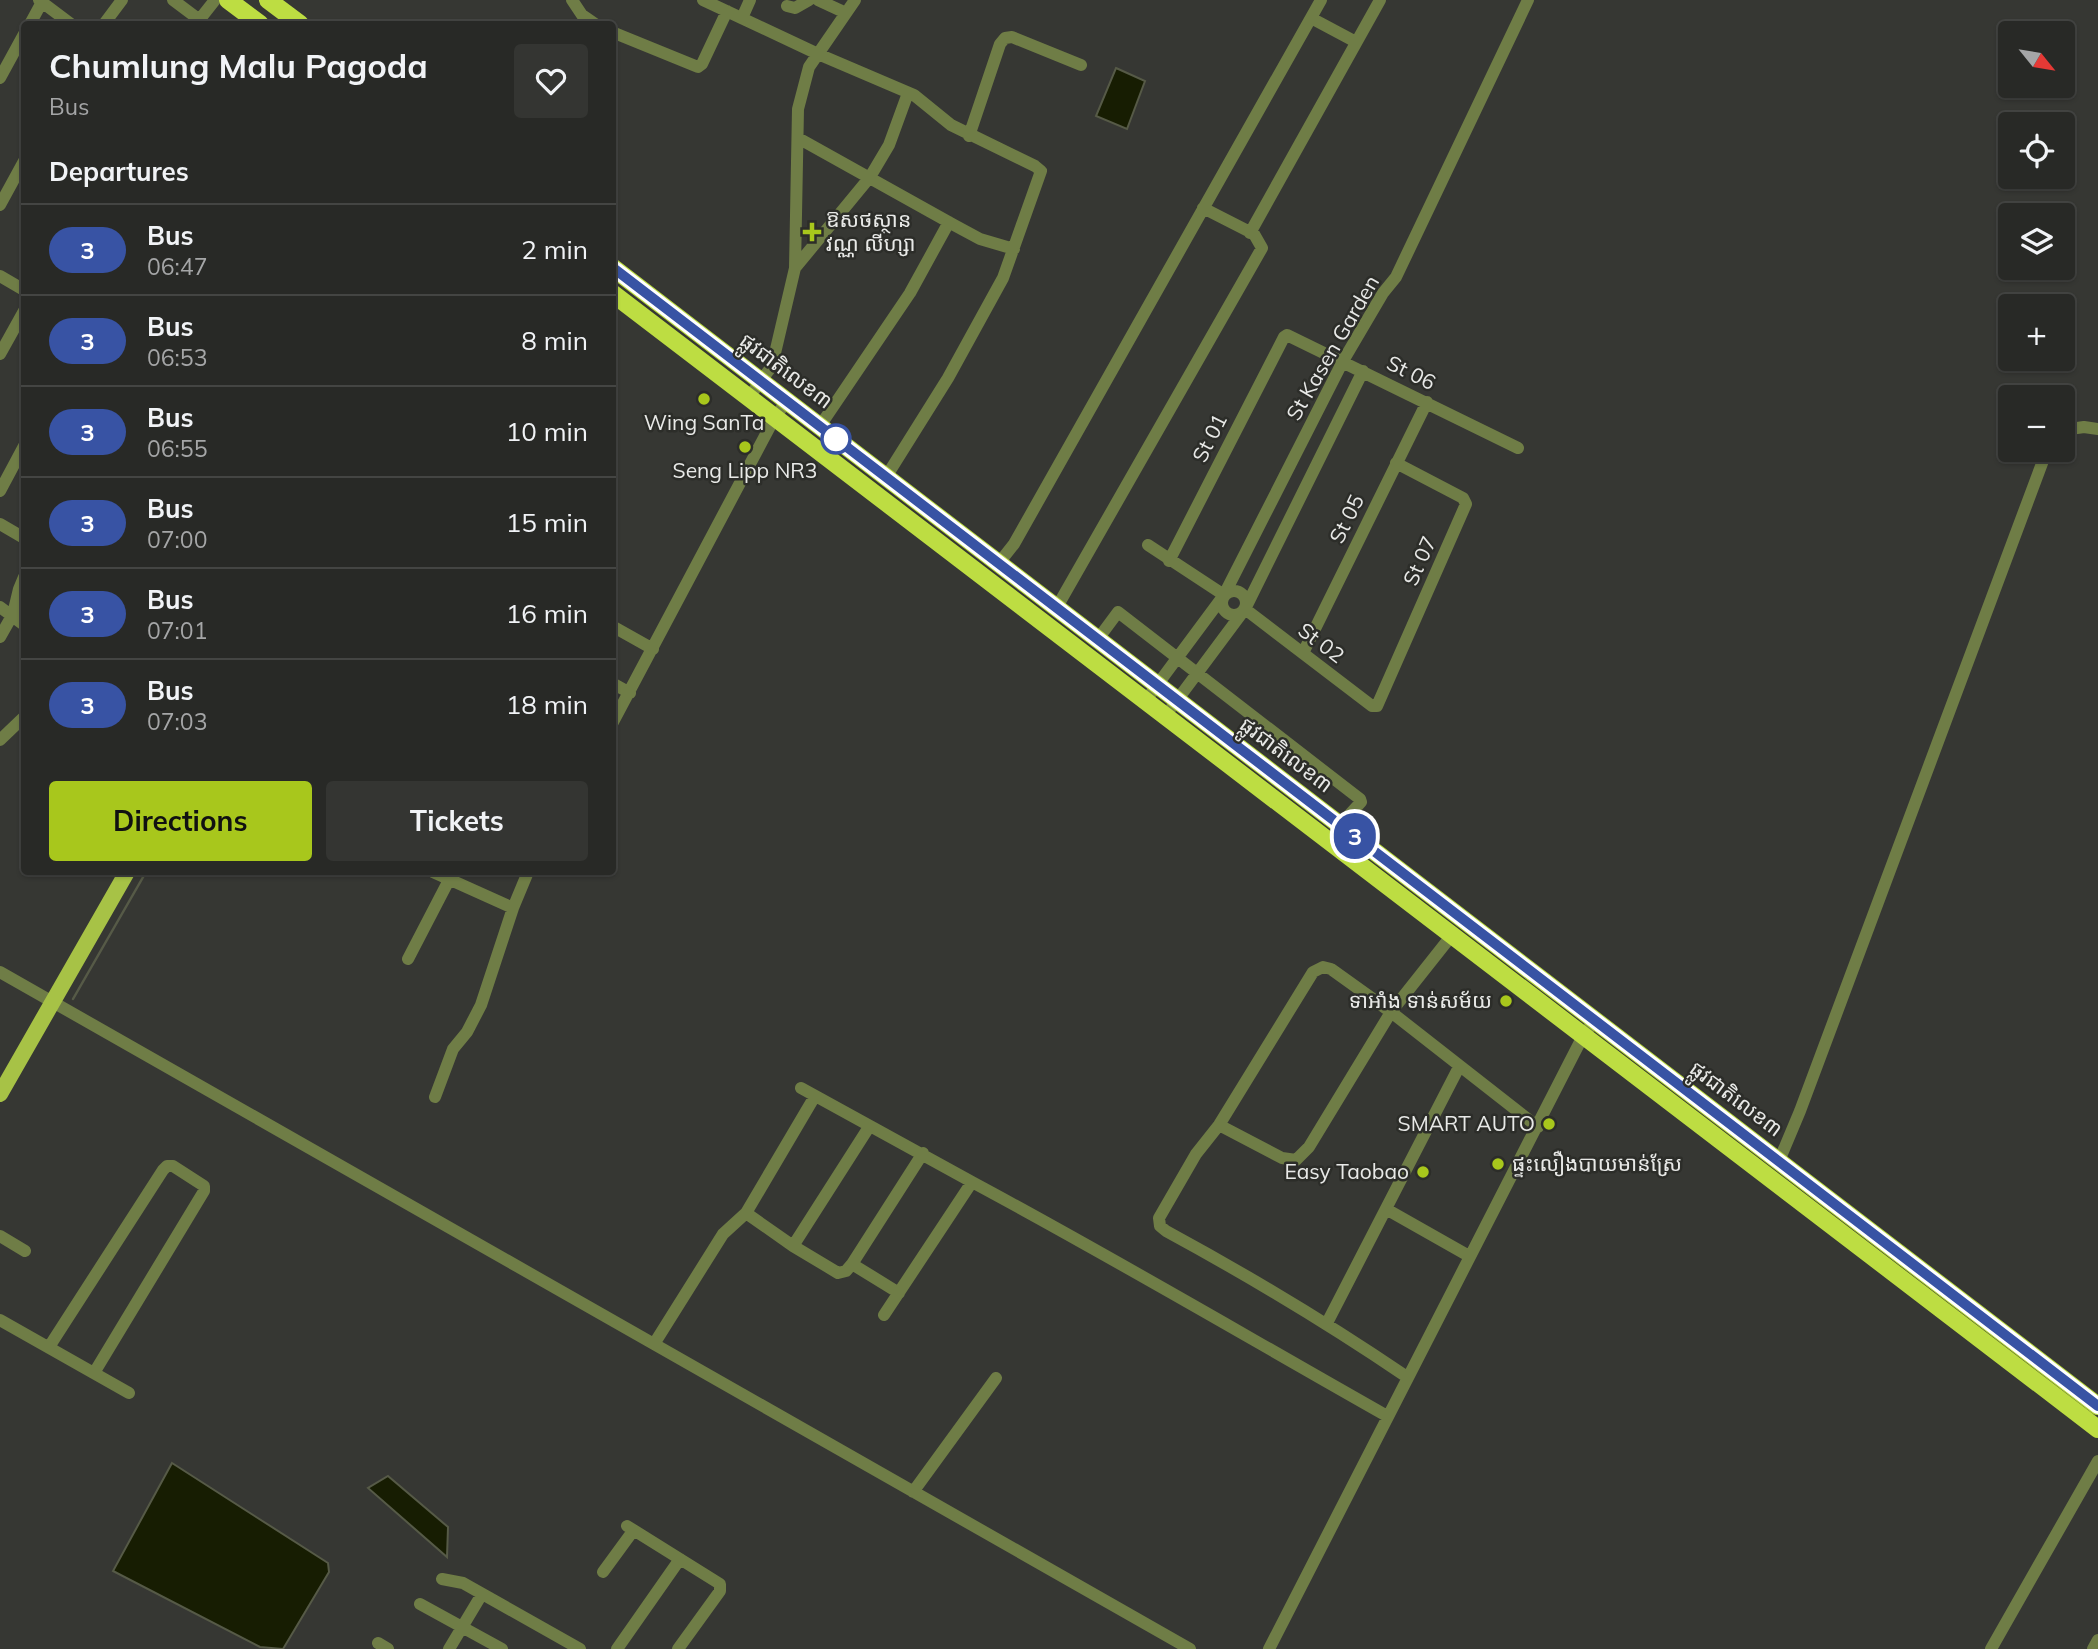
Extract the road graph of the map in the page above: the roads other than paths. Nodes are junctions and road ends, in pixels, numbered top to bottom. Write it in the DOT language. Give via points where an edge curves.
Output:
graph roads {
  1 [pos="121,0"];
  2 [pos="173,0"];
  3 [pos="215,0"];
  4 [pos="228,0"];
  5 [pos="268,0"];
  6 [pos="572,0"];
  7 [pos="702,0"];
  8 [pos="750,0"];
  9 [pos="809,0"];
  10 [pos="818,0"];
  11 [pos="855,0"];
  12 [pos="1321,0"];
  13 [pos="1380,0"];
  14 [pos="1528,0"];
  15 [pos="41,1"];
  16 [pos="787,6"];
  17 [pos="727,12"];
  18 [pos="846,13"];
  19 [pos="741,18"];
  20 [pos="1311,18"];
  21 [pos="31,21"];
  22 [pos="67,21"];
  23 [pos="106,21"];
  24 [pos="198,21"];
  25 [pos="201,21"];
  26 [pos="256,21"];
  27 [pos="296,21"];
  28 [pos="591,21"];
  29 [pos="616,34"];
  30 [pos="21,40"];
  31 [pos="1356,42"];
  32 [pos="818,54"];
  33 [pos="1081,65"];
  34 [pos="0,78"];
  35 [pos="908,93"];
  36 [pos="969,136"];
  37 [pos="798,138"];
  38 [pos="21,166"];
  39 [pos="870,177"];
  40 [pos="0,205"];
  41 [pos="1203,208"];
  42 [pos="949,222"];
  43 [pos="1250,233"];
  44 [pos="1014,249"];
  45 [pos="795,268"];
  46 [pos="616,270"];
  47 [pos="0,276"];
  48 [pos="21,288"];
  49 [pos="616,296"];
  50 [pos="21,316"];
  51 [pos="1287,335"];
  52 [pos="0,354"];
  53 [pos="1343,361"];
  54 [pos="1363,371"];
  55 [pos="761,381"];
  56 [pos="749,397"];
  57 [pos="787,401"];
  58 [pos="1427,402"];
  59 [pos="775,417"];
  60 [pos="820,426"];
  61 [pos="2075,428"];
  62 [pos="2098,429"];
  63 [pos="1518,448"];
  64 [pos="21,452"];
  65 [pos="2043,462"];
  66 [pos="1396,463"];
  67 [pos="887,477"];
  68 [pos="0,491"];
  69 [pos="0,524"];
  70 [pos="21,536"];
  71 [pos="1148,545"];
  72 [pos="1169,561"];
  73 [pos="999,563"];
  74 [pos="21,584"];
  75 [pos="1224,595"];
  76 [pos="0,607"];
  77 [pos="1057,607"];
  78 [pos="21,608"];
  79 [pos="1245,609"];
  80 [pos="13,614"];
  81 [pos="21,622"];
  82 [pos="616,627"];
  83 [pos="0,637"];
  84 [pos="1098,639"];
  85 [pos="653,649"];
  86 [pos="1303,653"];
  87 [pos="1178,657"];
  88 [pos="1198,672"];
  89 [pos="616,685"];
  90 [pos="1158,685"];
  91 [pos="630,693"];
  92 [pos="1146,700"];
  93 [pos="1177,700"];
  94 [pos="1375,707"];
  95 [pos="1166,715"];
  96 [pos="616,717"];
  97 [pos="21,720"];
  98 [pos="0,740"];
  99 [pos="1340,825"];
  100 [pos="125,875"];
  101 [pos="439,875"];
  102 [pos="527,875"];
  103 [pos="449,880"];
  104 [pos="513,908"];
  105 [pos="1452,935"];
  106 [pos="408,959"];
  107 [pos="0,972"];
  108 [pos="52,1002"];
  109 [pos="1391,1012"];
  110 [pos="1595,1020"];
  111 [pos="1583,1036"];
  112 [pos="1459,1067"];
  113 [pos="800,1087"];
  114 [pos="0,1094"];
  115 [pos="815,1096"];
  116 [pos="435,1097"];
  117 [pos="1219,1125"];
  118 [pos="869,1126"];
  119 [pos="1538,1128"];
  120 [pos="923,1153"];
  121 [pos="1779,1161"];
  122 [pos="972,1182"];
  123 [pos="1386,1209"];
  124 [pos="746,1213"];
  125 [pos="0,1236"];
  126 [pos="793,1246"];
  127 [pos="25,1251"];
  128 [pos="1469,1256"];
  129 [pos="852,1264"];
  130 [pos="899,1293"];
  131 [pos="884,1315"];
  132 [pos="0,1320"];
  133 [pos="1327,1323"];
  134 [pos="654,1344"];
  135 [pos="49,1348"];
  136 [pos="94,1373"];
  137 [pos="1407,1377"];
  138 [pos="996,1378"];
  139 [pos="129,1393"];
  140 [pos="2098,1406"];
  141 [pos="1387,1416"];
  142 [pos="2098,1429"];
  143 [pos="2098,1461"];
  144 [pos="913,1492"];
  145 [pos="680,1559"];
  146 [pos="603,1572"];
  147 [pos="442,1579"];
  148 [pos="482,1594"];
  149 [pos="420,1604"];
  150 [pos="462,1627"];
  151 [pos="2098,1640"];
  152 [pos="449,1649"];
  153 [pos="502,1649"];
  154 [pos="580,1649"];
  155 [pos="617,1649"];
  156 [pos="678,1649"];
  157 [pos="1190,1649"];
  158 [pos="1269,1649"];
  159 [pos="1991,1649"];
  160 [pos="2093,1649"];
  1 -- 23 [label="street"];
  2 -- 24 [label="street"];
  3 -- 25 [label="street"];
  4 -- 26 [label="highway"];
  5 -- 27 [label="highway"];
  6 -- 28 [label="street"];
  7 -- 17 [label="street"];
  8 -- 19 [label="street"];
  9 -- 16 [label="street" via="795,8"];
  10 -- 18 [label="street"];
  11 -- 18 [label="street"];
  12 -- 20 [label="street"];
  13 -- 31 [label="street"];
  14 -- 53 [label="street, St Kasen Garden" via="1396,277"];
  15 -- 21 [label="street"];
  15 -- 22 [label="street"];
  17 -- 19 [label="street"];
  17 -- 29 [label="street" via="701,66"];
  18 -- 32 [label="street"];
  19 -- 32 [label="street"];
  20 -- 31 [label="street"];
  20 -- 41 [label="street"];
  30 -- 34 [label="street"];
  31 -- 43 [label="street"];
  32 -- 35 [label="street"];
  32 -- 37 [label="street" via="809,67 797,109"];
  33 -- 36 [label="street" via="1013,37 1005,38"];
  35 -- 36 [label="street"];
  35 -- 39 [label="street" via="889,145"];
  36 -- 44 [label="street" via="1041,171"];
  37 -- 39 [label="street"];
  37 -- 45 [label="street"];
  38 -- 40 [label="street"];
  39 -- 42 [label="street"];
  39 -- 45 [label="street"];
  41 -- 43 [label="street"];
  41 -- 73 [label="street" via="1014,544"];
  42 -- 44 [label="street"];
  42 -- 60 [label="street" via="910,293"];
  43 -- 77 [label="street" via="1261,242 1258,259"];
  44 -- 67 [label="street" via="948,378"];
  45 -- 55 [label="street" via="772,366"];
  46 -- 55 [label="highway, ផ្លូវជាតិលេខ៣"];
  47 -- 48 [label="street"];
  49 -- 56 [label="highway, ផ្លូវជាតិលេខ៣"];
  50 -- 52 [label="street"];
  51 -- 53 [label="street, St 06"];
  51 -- 72 [label="street, St 01"];
  53 -- 54 [label="street, St 06"];
  53 -- 75 [label="street, St Kasen Garden"];
  54 -- 58 [label="street, St 06"];
  54 -- 79 [label="street, St Kasen Garden"];
  55 -- 56 [label="street"];
  55 -- 57 [label="highway, ផ្លូវជាតិលេខ៣"];
  56 -- 59 [label="highway, ផ្លូវជាតិលេខ៣"];
  57 -- 59 [label="street"];
  57 -- 60 [label="highway, ផ្លូវជាតិលេខ៣"];
  58 -- 63 [label="street, St 06"];
  58 -- 66 [label="street, St 05"];
  59 -- 85 [label="street"];
  59 -- 92 [label="highway, ផ្លូវជាតិលេខ៣"];
  60 -- 67 [label="highway, ផ្លូវជាតិលេខ៣"];
  61 -- 62 [label="street"];
  64 -- 68 [label="street"];
  65 -- 121 [label="street"];
  66 -- 86 [label="street, St 05"];
  66 -- 94 [label="street, St 07" via="1463,498 1466,504"];
  67 -- 73 [label="highway, ផ្លូវជាតិលេខ៣"];
  69 -- 70 [label="street"];
  71 -- 72 [label="street"];
  72 -- 75 [label="street"];
  73 -- 77 [label="highway, ផ្លូវជាតិលេខ៣"];
  74 -- 80 [label="street"];
  75 -- 79 [label="street, St 02" via="1227,613 1235,615"];
  75 -- 87 [label="street, St Kasen Garden"];
  76 -- 80 [label="street"];
  77 -- 84 [label="highway, ផ្លូវជាតិលេខ៣"];
  78 -- 80 [label="street"];
  79 -- 86 [label="street, St 02"];
  79 -- 88 [label="street, St Kasen Garden"];
  80 -- 81 [label="street"];
  80 -- 83 [label="street"];
  82 -- 85 [label="street"];
  84 -- 87 [label="street" via="1118,612"];
  84 -- 90 [label="highway, ផ្លូវជាតិលេខ៣"];
  85 -- 91 [label="street"];
  86 -- 94 [label="street, St 02"];
  87 -- 88 [label="street"];
  87 -- 90 [label="street, St Kasen Garden"];
  88 -- 93 [label="street, St Kasen Garden"];
  88 -- 99 [label="street" via="1360,799"];
  89 -- 91 [label="street"];
  90 -- 92 [label="street, St Kasen Garden"];
  90 -- 93 [label="highway, ផ្លូវជាតិលេខ៣"];
  91 -- 96 [label="street"];
  92 -- 95 [label="highway, ផ្លូវជាតិលេខ៣"];
  93 -- 95 [label="street, St Kasen Garden"];
  93 -- 99 [label="highway, ផ្លូវជាតិលេខ៣"];
  95 -- 105 [label="highway, ផ្លូវជាតិលេខ៣"];
  97 -- 98 [label="street"];
  99 -- 110 [label="highway, ផ្លូវជាតិលេខ៣"];
  100 -- 108 [label="main road"];
  101 -- 103 [label="street"];
  102 -- 104 [label="street"];
  103 -- 104 [label="street"];
  103 -- 106 [label="street"];
  104 -- 116 [label="street" via="481,1005 453,1049"];
  105 -- 109 [label="street"];
  105 -- 111 [label="highway, ផ្លូវជាតិលេខ៣"];
  107 -- 108 [label="street"];
  108 -- 114 [label="main road"];
  108 -- 134 [label="street"];
  109 -- 112 [label="street"];
  109 -- 117 [label="street" via="1309,1147 1296,1160 1282,1158"];
  109 -- 117 [label="street" via="1331,969 1313,972"];
  110 -- 111 [label="street"];
  110 -- 121 [label="highway, ផ្លូវជាតិលេខ៣"];
  111 -- 119 [label="street"];
  111 -- 142 [label="highway, ផ្លូវជាតិលេខ៣"];
  112 -- 119 [label="street"];
  112 -- 123 [label="street"];
  113 -- 115 [label="street"];
  115 -- 118 [label="street"];
  115 -- 124 [label="street"];
  117 -- 133 [label="street" via="1196,1154 1159,1218 1160,1226"];
  118 -- 120 [label="street"];
  118 -- 126 [label="street"];
  119 -- 128 [label="street"];
  120 -- 122 [label="street"];
  120 -- 129 [label="street"];
  121 -- 140 [label="highway, ផ្លូវជាតិលេខ៣"];
  122 -- 130 [label="street"];
  122 -- 141 [label="street"];
  123 -- 128 [label="street"];
  123 -- 133 [label="street"];
  124 -- 126 [label="street"];
  124 -- 134 [label="street" via="723,1234"];
  125 -- 127 [label="street"];
  126 -- 129 [label="street" via="838,1273"];
  128 -- 137 [label="street"];
  129 -- 130 [label="street"];
  130 -- 131 [label="street"];
  132 -- 135 [label="street"];
  133 -- 137 [label="street"];
  134 -- 144 [label="street"];
  135 -- 136 [label="street"];
  135 -- 136 [label="street" via="163,1170 173,1166 204,1186 204,1191"];
  136 -- 139 [label="street"];
  137 -- 141 [label="street"];
  138 -- 144 [label="street"];
  141 -- 158 [label="street"];
  143 -- 159 [label="street"];
  144 -- 157 [label="street"];
  145 -- 146 [label="street" via="630,1528"];
  145 -- 155 [label="street"];
  145 -- 156 [label="street" via="721,1588"];
  147 -- 148 [label="street" via="463,1583"];
  148 -- 150 [label="street"];
  148 -- 154 [label="street"];
  149 -- 150 [label="street"];
  150 -- 152 [label="street"];
  150 -- 153 [label="street"];
  151 -- 160 [label="street"];
}
